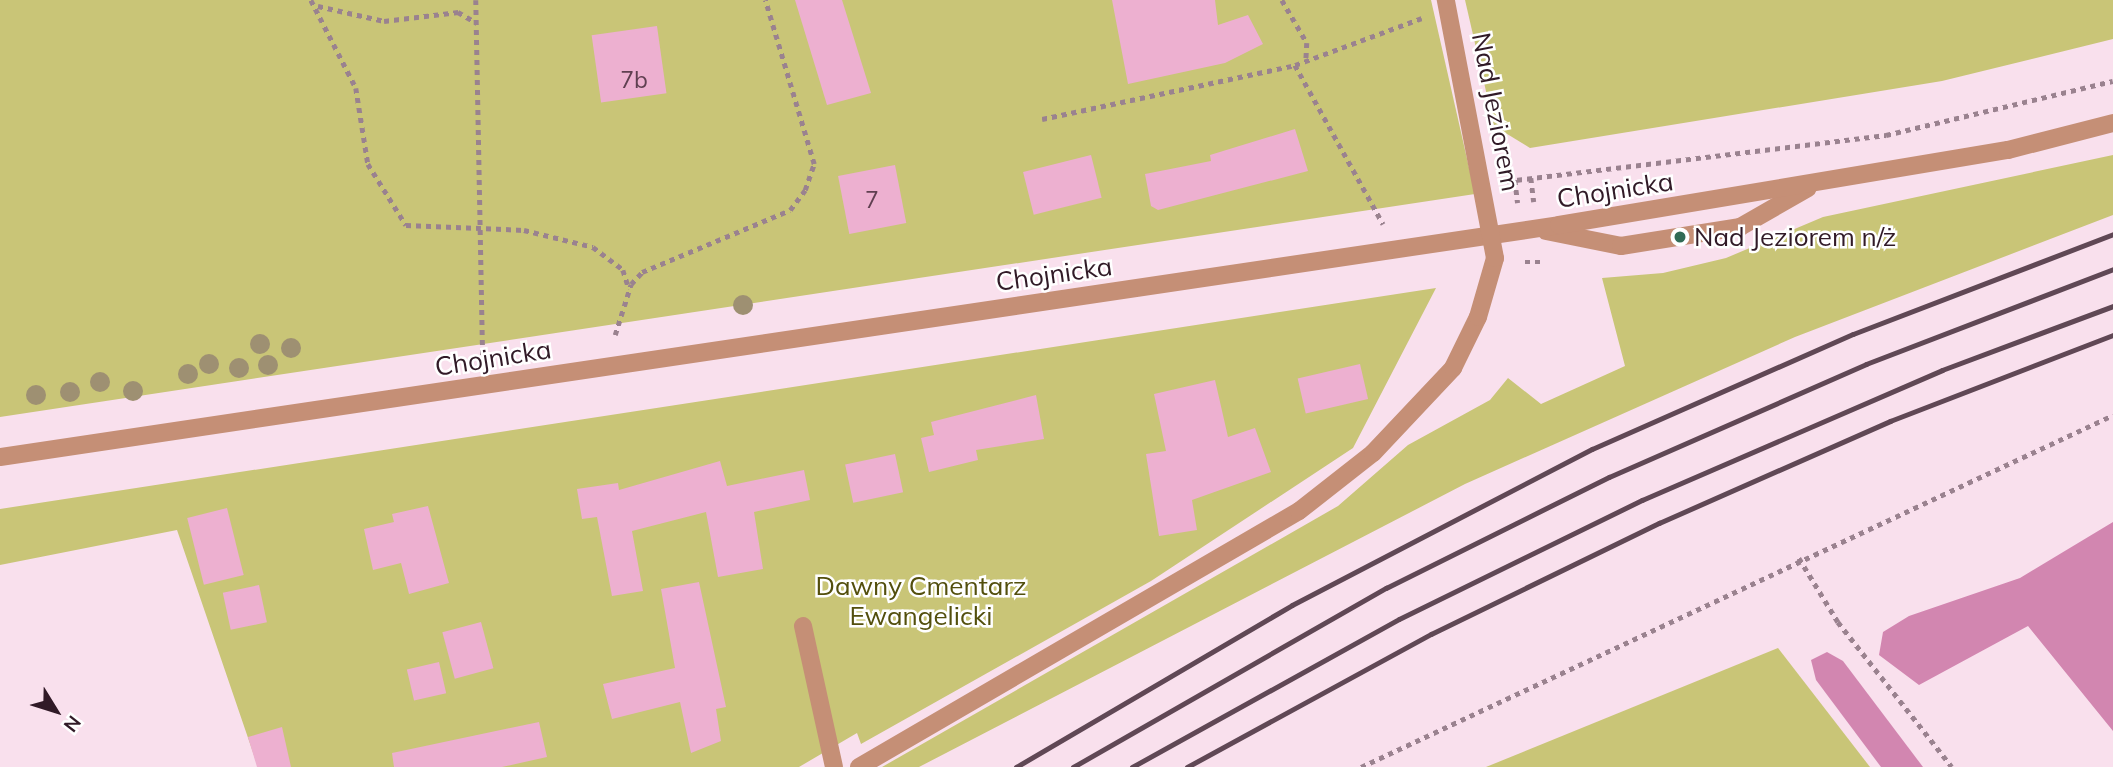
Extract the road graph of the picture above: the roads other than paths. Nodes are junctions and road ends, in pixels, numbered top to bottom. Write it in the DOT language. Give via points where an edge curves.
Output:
graph roads {
  1 [pos="1447,5"];
  2 [pos="2113,123"];
  3 [pos="1814,184"];
  4 [pos="1538,228"];
  5 [pos="1492,235"];
  6 [pos="0,457"];
  7 [pos="803,626"];
  8 [pos="834,767"];
  9 [pos="859,767"];
  1 -- 5 [label="street, Nad Jeziorem"];
  2 -- 3 [label="street, Chojnicka" via="2008,150"];
  3 -- 4 [label="street, Chojnicka"];
  3 -- 4 [label="street" via="1754,222 1692,235 1621,246"];
  4 -- 5 [label="street, Chojnicka"];
  5 -- 6 [label="street, Chojnicka"];
  5 -- 9 [label="street, Nad Jeziorem" via="1493,274 1453,368 1340,481"];
  7 -- 8 [label="street"];
}
